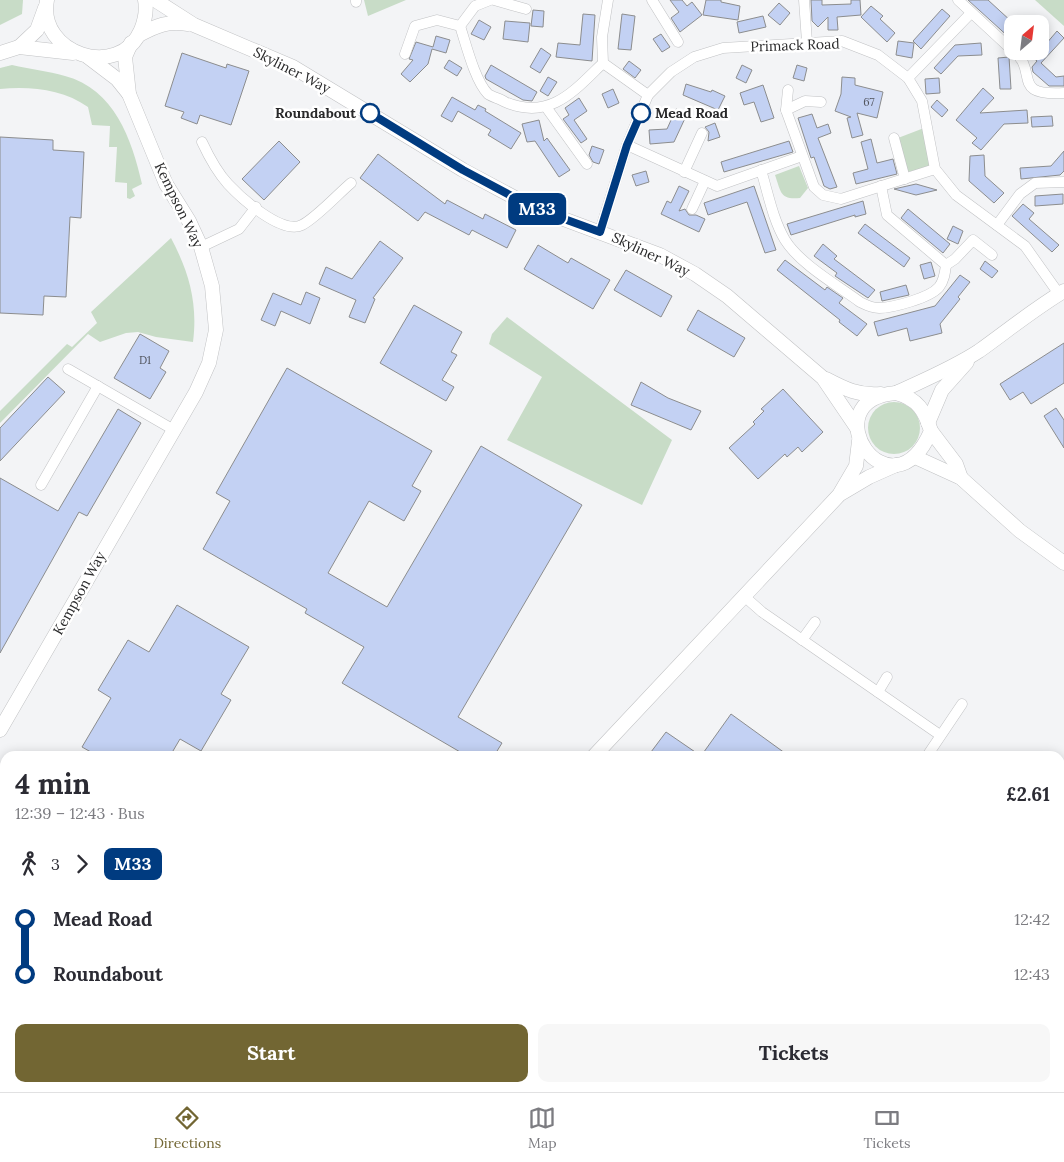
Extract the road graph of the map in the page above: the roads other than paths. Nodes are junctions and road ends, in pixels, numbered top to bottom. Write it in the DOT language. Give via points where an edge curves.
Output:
graph roads {
  1 [pos="145,0"];
  2 [pos="155,0"];
  3 [pos="490,0"];
  4 [pos="494,0"];
  5 [pos="610,0"];
  6 [pos="652,0"];
  7 [pos="804,0"];
  8 [pos="958,0"];
  9 [pos="47,2"];
  10 [pos="526,9"];
  11 [pos="971,12"];
  12 [pos="194,25"];
  13 [pos="460,26"];
  14 [pos="135,39"];
  15 [pos="678,42"];
  16 [pos="807,42"];
  17 [pos="1004,42"];
  18 [pos="19,48"];
  19 [pos="0,53"];
  20 [pos="405,54"];
  21 [pos="82,55"];
  22 [pos="1021,60"];
  23 [pos="603,63"];
  24 [pos="908,78"];
  25 [pos="788,90"];
  26 [pos="1064,93"];
  27 [pos="129,94"];
  28 [pos="648,94"];
  29 [pos="821,102"];
  30 [pos="546,107"];
  31 [pos="786,110"];
  32 [pos="702,133"];
  33 [pos="894,138"];
  34 [pos="202,142"];
  35 [pos="627,145"];
  36 [pos="802,156"];
  37 [pos="587,164"];
  38 [pos="935,169"];
  39 [pos="761,170"];
  40 [pos="684,172"];
  41 [pos="905,178"];
  42 [pos="705,181"];
  43 [pos="1064,182"];
  44 [pos="351,183"];
  45 [pos="881,186"];
  46 [pos="256,208"];
  47 [pos="692,209"];
  48 [pos="997,225"];
  49 [pos="600,232"];
  50 [pos="201,247"];
  51 [pos="992,255"];
  52 [pos="946,265"];
  53 [pos="1061,293"];
  54 [pos="978,351"];
  55 [pos="68,370"];
  56 [pos="824,378"];
  57 [pos="98,386"];
  58 [pos="890,394"];
  59 [pos="930,427"];
  60 [pos="174,430"];
  61 [pos="858,435"];
  62 [pos="915,457"];
  63 [pos="896,464"];
  64 [pos="961,478"];
  65 [pos="41,485"];
  66 [pos="839,495"];
  67 [pos="1064,563"];
  68 [pos="745,597"];
  69 [pos="815,622"];
  70 [pos="802,640"];
  71 [pos="887,677"];
  72 [pos="878,692"];
  73 [pos="962,704"];
  74 [pos="0,730"];
  75 [pos="940,735"];
  76 [pos="599,751"];
  77 [pos="930,751"];
  1 -- 14 [label="street, Kempson Way" via="144,20"];
  2 -- 12 [label="street, Skyliner Way"];
  3 -- 13 [label="street" via="475,6"];
  4 -- 10 [label="street"];
  5 -- 23 [label="street" via="602,37"];
  6 -- 15 [label="street"];
  7 -- 16 [label="street"];
  8 -- 11 [label="street"];
  9 -- 18 [label="street" via="37,30"];
  9 -- 21 [label="street, Kempson Way" via="53,34 63,45"];
  11 -- 17 [label="street"];
  11 -- 24 [label="street"];
  12 -- 14 [label="street, Skyliner Way" via="159,24"];
  12 -- 49 [label="street, Skyliner Way" via="293,67 463,170 534,208"];
  13 -- 20 [label="street" via="437,20 415,26"];
  13 -- 30 [label="street" via="472,64 488,94 516,106"];
  14 -- 21 [label="street, Skyliner Way" via="111,55"];
  14 -- 27 [label="street, Kempson Way" via="125,57"];
  16 -- 24 [label="street, Primack Road" via="842,41 878,55"];
  16 -- 28 [label="street, Primack Road" via="724,48 694,57 671,72"];
  18 -- 19 [label="street"];
  18 -- 21 [label="street, Skyliner Way"];
  21 -- 27 [label="street, Kempson Way" via="116,79"];
  22 -- 26 [label="street" via="1030,86 1042,94"];
  23 -- 28 [label="street"];
  23 -- 30 [label="street" via="572,95"];
  24 -- 38 [label="street, Primack Road" via="922,101"];
  25 -- 31 [label="street"];
  27 -- 50 [label="street, Kempson Way" via="166,184"];
  28 -- 35 [label="street, Primack Road"];
  29 -- 31 [label="street" via="805,101"];
  30 -- 37 [label="street"];
  31 -- 36 [label="street"];
  32 -- 40 [label="street"];
  33 -- 41 [label="street"];
  34 -- 46 [label="street" via="228,184"];
  35 -- 40 [label="street"];
  35 -- 49 [label="street, Primack Road"];
  36 -- 39 [label="street"];
  36 -- 45 [label="street" via="814,186 831,199 841,199"];
  38 -- 41 [label="street"];
  38 -- 48 [label="street, Primack Road" via="952,191"];
  39 -- 42 [label="street" via="717,186"];
  39 -- 52 [label="street" via="785,240 797,254 860,302 872,308 882,308 927,296 938,288"];
  40 -- 42 [label="street"];
  41 -- 45 [label="street"];
  42 -- 47 [label="street"];
  43 -- 48 [label="street" via="1035,183 1020,194"];
  44 -- 46 [label="street" via="301,226 289,228"];
  45 -- 52 [label="street" via="887,215"];
  46 -- 50 [label="street" via="239,229"];
  48 -- 53 [label="street, Primack Road" via="1025,246"];
  49 -- 56 [label="street, Skyliner Way" via="660,255 695,274 727,296"];
  50 -- 60 [label="street, Kempson Way" via="212,286 216,330 209,363"];
  51 -- 52 [label="street" via="973,240"];
  53 -- 54 [label="street"];
  54 -- 58 [label="street" via="932,377"];
  54 -- 59 [label="street" via="942,390"];
  55 -- 57 [label="street"];
  56 -- 58 [label="street, Skyliner Way" via="850,392"];
  56 -- 61 [label="street, Skyliner Way"];
  57 -- 60 [label="street"];
  57 -- 65 [label="street"];
  58 -- 59 [label="street" via="908,396 918,403"];
  58 -- 61 [label="street" via="873,399 865,407 859,417"];
  59 -- 62 [label="street" via="923,448"];
  59 -- 64 [label="street" via="956,464"];
  60 -- 74 [label="street, Kempson Way"];
  61 -- 63 [label="street" via="865,451 874,459"];
  61 -- 66 [label="street" via="856,466"];
  62 -- 63 [label="street"];
  62 -- 64 [label="street"];
  63 -- 66 [label="street"];
  64 -- 67 [label="street" via="1020,531"];
  66 -- 68 [label="street"];
  68 -- 70 [label="street"];
  68 -- 76 [label="street"];
  69 -- 70 [label="street"];
  70 -- 72 [label="street"];
  71 -- 72 [label="street"];
  72 -- 75 [label="street"];
  73 -- 75 [label="street"];
  75 -- 77 [label="street"];
}
